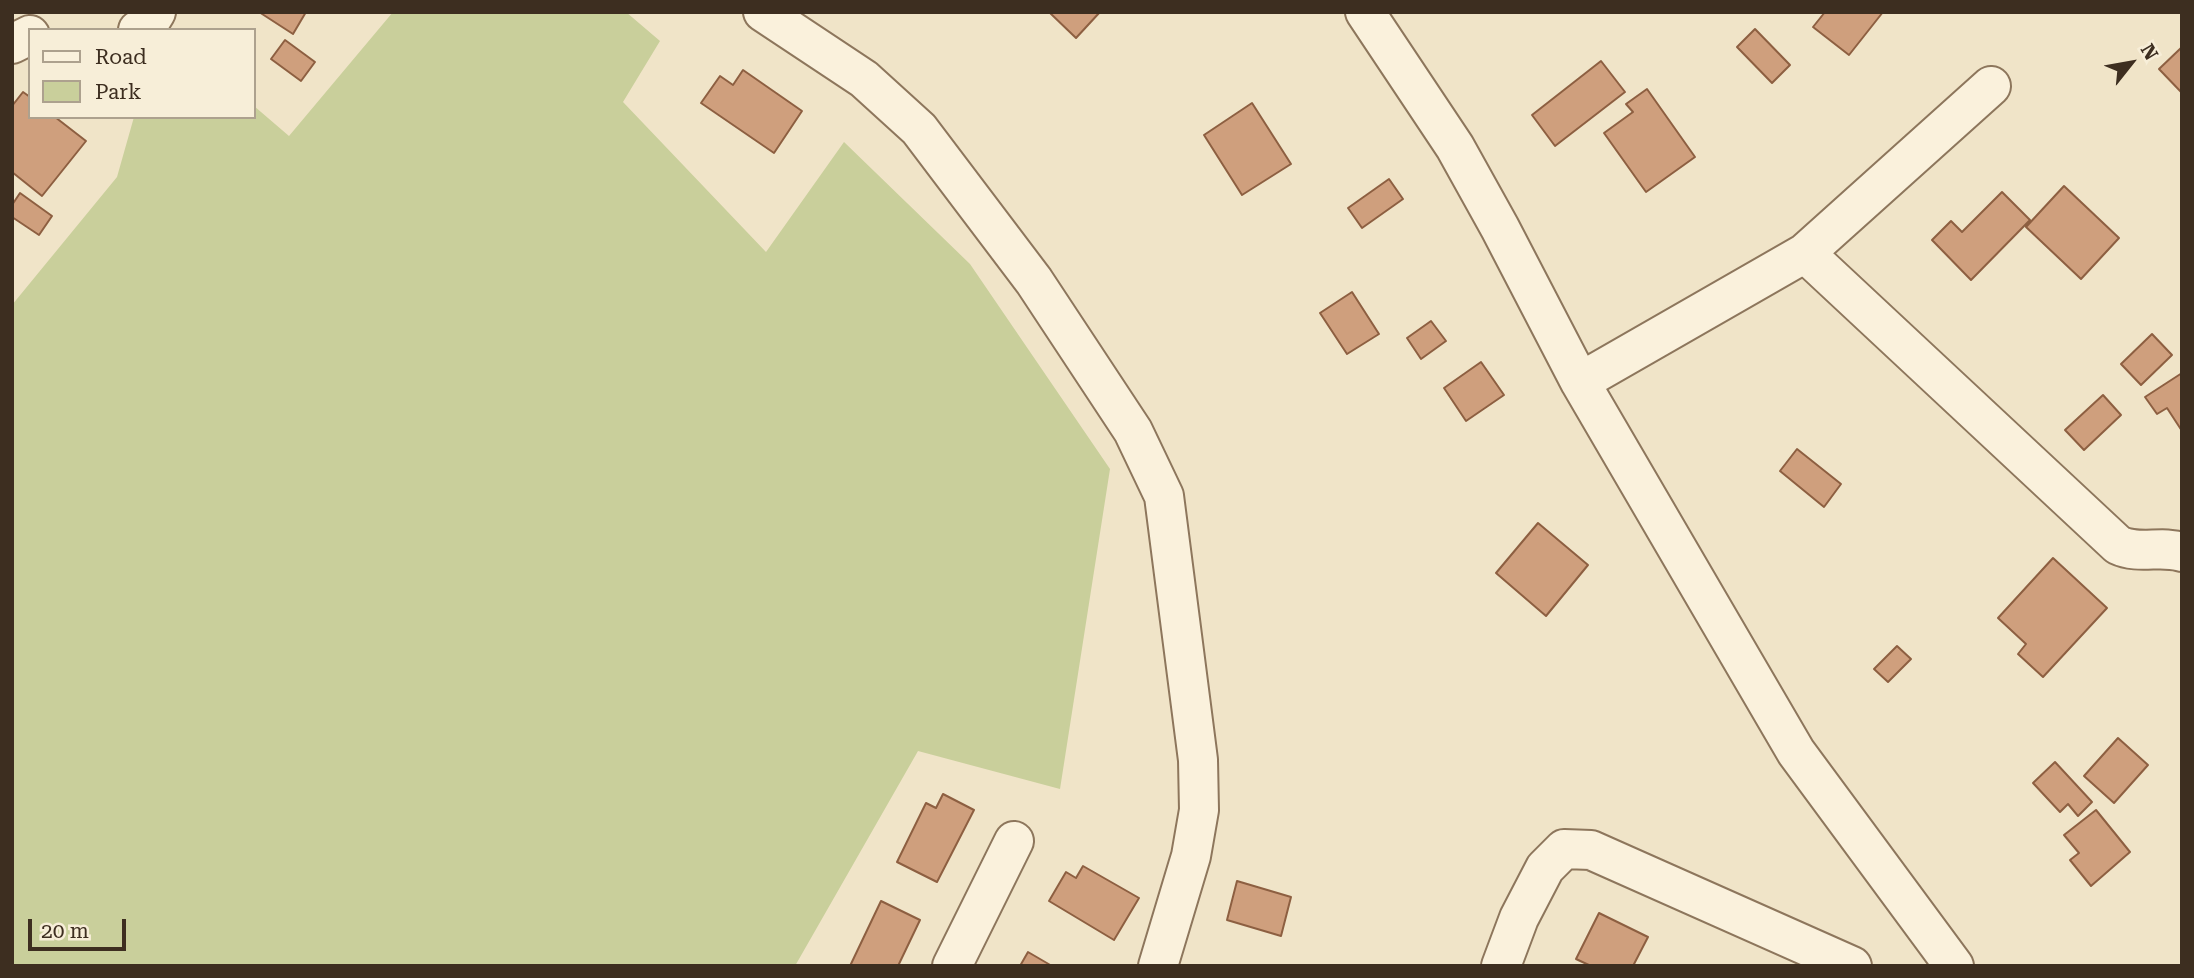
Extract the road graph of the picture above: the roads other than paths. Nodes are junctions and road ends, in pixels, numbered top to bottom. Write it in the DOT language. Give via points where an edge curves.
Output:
graph roads {
  1 [pos="156,12"];
  2 [pos="763,12"];
  3 [pos="1364,12"];
  4 [pos="142,28"];
  5 [pos="28,37"];
  6 [pos="12,44"];
  7 [pos="1991,86"];
  8 [pos="1805,253"];
  9 [pos="1580,382"];
  10 [pos="2182,552"];
  11 [pos="1014,841"];
  12 [pos="952,966"];
  13 [pos="1158,966"];
  14 [pos="1501,966"];
  15 [pos="1852,966"];
  16 [pos="1954,966"];
  1 -- 4 [label="street"];
  2 -- 13 [label="street" via="864,79 919,129 1034,281 1133,431 1164,496 1198,760 1199,810 1191,856"];
  3 -- 9 [label="street" via="1455,147"];
  5 -- 6 [label="street"];
  7 -- 8 [label="street"];
  8 -- 9 [label="street"];
  8 -- 10 [label="street" via="2118,545 2140,551"];
  9 -- 16 [label="street" via="1796,752"];
  11 -- 12 [label="street"];
  14 -- 15 [label="street" via="1545,868 1564,849 1591,850"];
}
